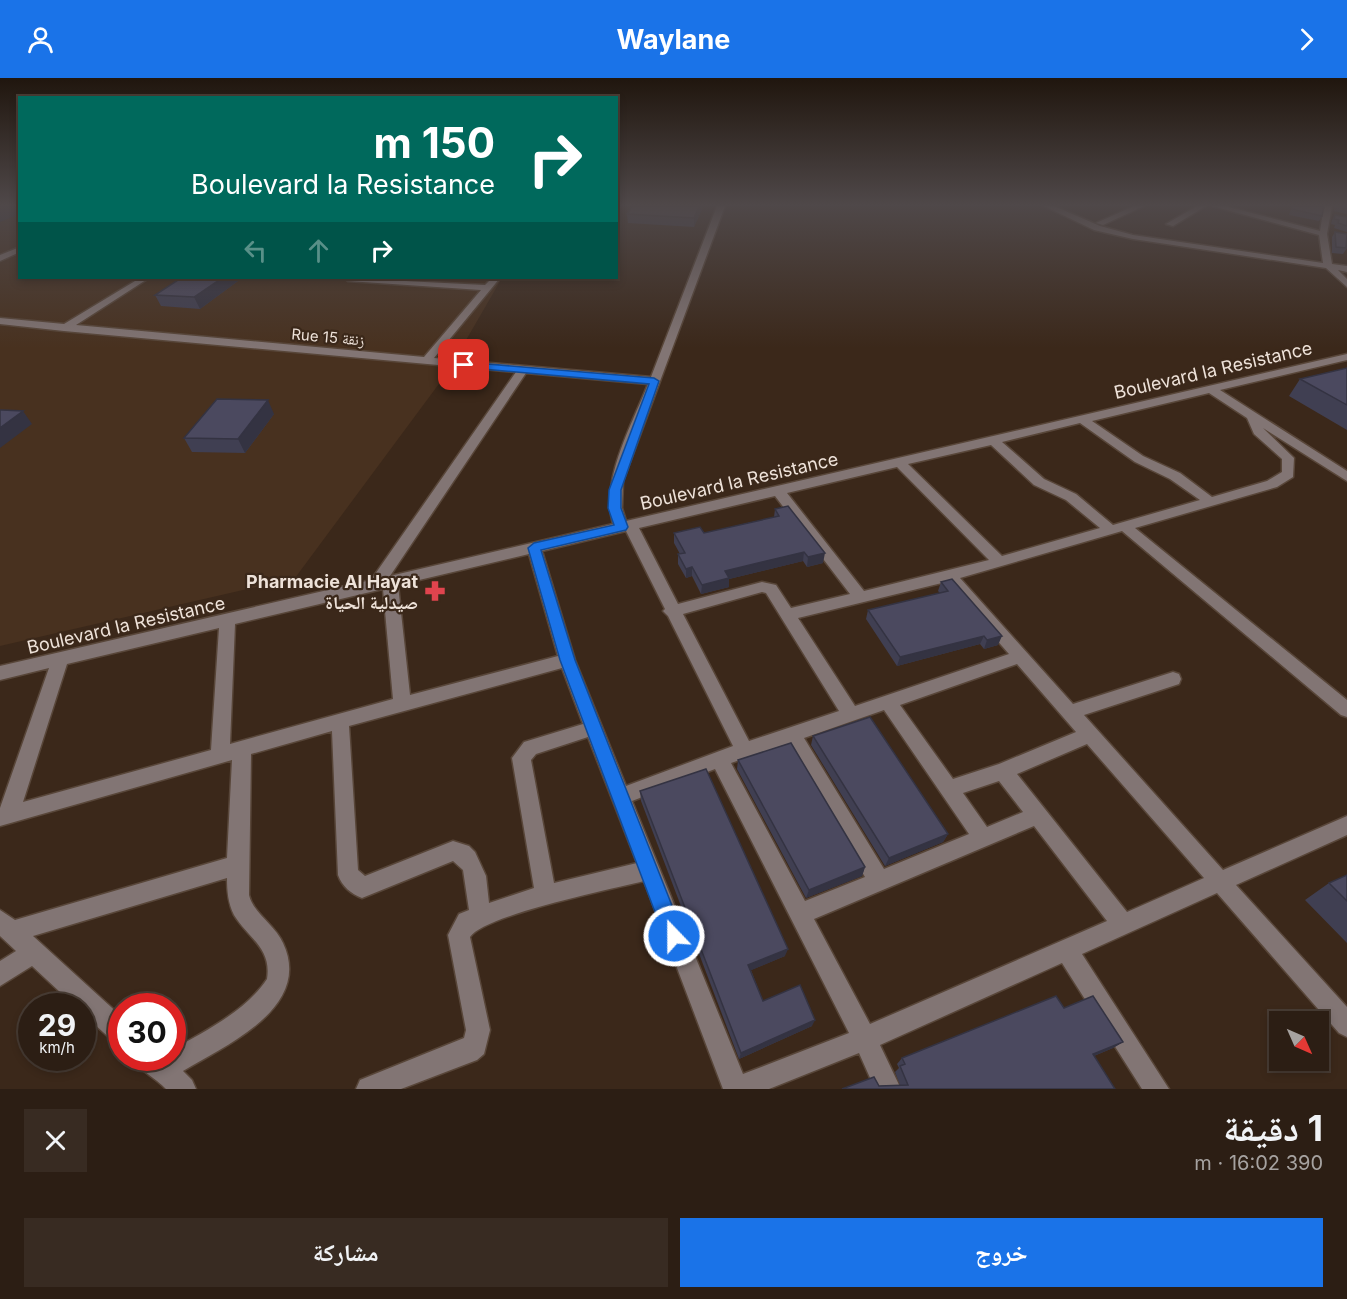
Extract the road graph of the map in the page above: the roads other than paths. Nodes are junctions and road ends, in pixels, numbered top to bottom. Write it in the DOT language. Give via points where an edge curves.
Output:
graph roads {
  1 [pos="703,253"];
  2 [pos="1244,253"];
  3 [pos="1328,253"];
  4 [pos="1328,266"];
  5 [pos="1347,269"];
  6 [pos="143,279"];
  7 [pos="362,279"];
  8 [pos="495,279"];
  9 [pos="1347,284"];
  10 [pos="487,288"];
  11 [pos="0,321"];
  12 [pos="64,328"];
  13 [pos="1347,357"];
  14 [pos="426,362"];
  15 [pos="522,371"];
  16 [pos="654,381"];
  17 [pos="1210,389"];
  18 [pos="1252,416"];
  19 [pos="1082,419"];
  20 [pos="993,440"];
  21 [pos="899,462"];
  22 [pos="1347,477"];
  23 [pos="778,490"];
  24 [pos="1211,502"];
  25 [pos="626,526"];
  26 [pos="1116,527"];
  27 [pos="534,548"];
  28 [pos="998,560"];
  29 [pos="949,576"];
  30 [pos="383,583"];
  31 [pos="859,596"];
  32 [pos="671,611"];
  33 [pos="787,615"];
  34 [pos="227,620"];
  35 [pos="1020,657"];
  36 [pos="60,659"];
  37 [pos="567,660"];
  38 [pos="0,673"];
  39 [pos="1173,679"];
  40 [pos="887,701"];
  41 [pos="402,704"];
  42 [pos="1347,710"];
  43 [pos="850,713"];
  44 [pos="1069,713"];
  45 [pos="340,721"];
  46 [pos="593,728"];
  47 [pos="792,735"];
  48 [pos="1088,735"];
  49 [pos="242,749"];
  50 [pos="744,750"];
  51 [pos="220,755"];
  52 [pos="718,759"];
  53 [pos="1003,771"];
  54 [pos="950,789"];
  55 [pos="620,797"];
  56 [pos="4,816"];
  57 [pos="1036,816"];
  58 [pos="1347,825"];
  59 [pos="983,837"];
  60 [pos="237,865"];
  61 [pos="648,870"];
  62 [pos="879,881"];
  63 [pos="1218,883"];
  64 [pos="546,896"];
  65 [pos="800,914"];
  66 [pos="480,915"];
  67 [pos="1124,925"];
  68 [pos="7,926"];
  69 [pos="35,951"];
  70 [pos="1067,951"];
  71 [pos="0,975"];
  72 [pos="108,1021"];
  73 [pos="1347,1025"];
  74 [pos="865,1038"];
  75 [pos="186,1048"];
  76 [pos="164,1071"];
  77 [pos="183,1089"];
  78 [pos="369,1089"];
  79 [pos="736,1089"];
  80 [pos="888,1089"];
  81 [pos="1156,1089"];
  1 -- 16 [label="street"];
  2 -- 4 [label="street"];
  3 -- 4 [label="street"];
  4 -- 5 [label="street"];
  4 -- 9 [label="street"];
  6 -- 12 [label="street"];
  7 -- 10 [label="street"];
  8 -- 10 [label="street"];
  10 -- 14 [label="street"];
  11 -- 12 [label="street, Rue 15 زنقة"];
  12 -- 14 [label="street, Rue 15 زنقة"];
  13 -- 17 [label="street, Boulevard la Resistance"];
  14 -- 15 [label="street, Rue 15 زنقة"];
  15 -- 16 [label="street, Rue 15 زنقة"];
  15 -- 30 [label="street"];
  16 -- 25 [label="street" via="615,490 615,508"];
  17 -- 18 [label="street"];
  17 -- 19 [label="street, Boulevard la Resistance"];
  18 -- 22 [label="street"];
  18 -- 24 [label="street" via="1258,431 1288,458 1288,474 1272,484"];
  19 -- 20 [label="street, Boulevard la Resistance"];
  19 -- 24 [label="street"];
  20 -- 21 [label="street, Boulevard la Resistance"];
  20 -- 26 [label="street" via="1039,482 1071,497"];
  21 -- 23 [label="street, Boulevard la Resistance"];
  21 -- 28 [label="street"];
  23 -- 25 [label="street, Boulevard la Resistance"];
  23 -- 31 [label="street"];
  24 -- 26 [label="street"];
  25 -- 27 [label="street, Boulevard la Resistance"];
  25 -- 32 [label="street"];
  26 -- 28 [label="street"];
  26 -- 42 [label="street"];
  27 -- 30 [label="street, Boulevard la Resistance"];
  27 -- 37 [label="street"];
  28 -- 29 [label="street"];
  29 -- 31 [label="street"];
  29 -- 35 [label="street"];
  30 -- 34 [label="street, Boulevard la Resistance"];
  30 -- 41 [label="street"];
  31 -- 33 [label="street"];
  32 -- 33 [label="street" via="767,587 774,591"];
  32 -- 50 [label="street"];
  33 -- 43 [label="street"];
  34 -- 36 [label="street, Boulevard la Resistance"];
  34 -- 51 [label="street"];
  35 -- 40 [label="street"];
  35 -- 44 [label="street"];
  36 -- 38 [label="street, Boulevard la Resistance"];
  36 -- 56 [label="street"];
  37 -- 41 [label="street"];
  37 -- 46 [label="street"];
  39 -- 44 [label="street"];
  40 -- 43 [label="street"];
  40 -- 54 [label="street"];
  41 -- 45 [label="street"];
  43 -- 47 [label="street"];
  44 -- 48 [label="street"];
  45 -- 49 [label="street"];
  45 -- 66 [label="street" via="348,876 362,888 453,851 460,852 471,861"];
  46 -- 55 [label="street"];
  46 -- 64 [label="street" via="530,748 521,758"];
  47 -- 50 [label="street"];
  47 -- 62 [label="street"];
  48 -- 53 [label="street"];
  48 -- 63 [label="street"];
  49 -- 51 [label="street"];
  49 -- 60 [label="street"];
  50 -- 52 [label="street"];
  51 -- 56 [label="street"];
  52 -- 55 [label="street"];
  52 -- 65 [label="street"];
  53 -- 54 [label="street"];
  53 -- 57 [label="street"];
  54 -- 59 [label="street"];
  55 -- 61 [label="street"];
  57 -- 59 [label="street"];
  57 -- 67 [label="street"];
  58 -- 63 [label="street"];
  59 -- 62 [label="street"];
  60 -- 68 [label="street"];
  60 -- 75 [label="street" via="240,909 270,941 280,964 276,986 244,1019"];
  61 -- 64 [label="street"];
  61 -- 79 [label="street"];
  62 -- 65 [label="street"];
  63 -- 67 [label="street"];
  63 -- 73 [label="street"];
  64 -- 66 [label="street"];
  65 -- 74 [label="street"];
  66 -- 78 [label="street" via="467,922 459,935 478,1030 475,1045"];
  67 -- 70 [label="street"];
  68 -- 69 [label="street"];
  69 -- 71 [label="street"];
  69 -- 72 [label="street"];
  70 -- 74 [label="street"];
  70 -- 81 [label="street"];
  74 -- 79 [label="street"];
  74 -- 80 [label="street"];
  76 -- 77 [label="street"];
}
